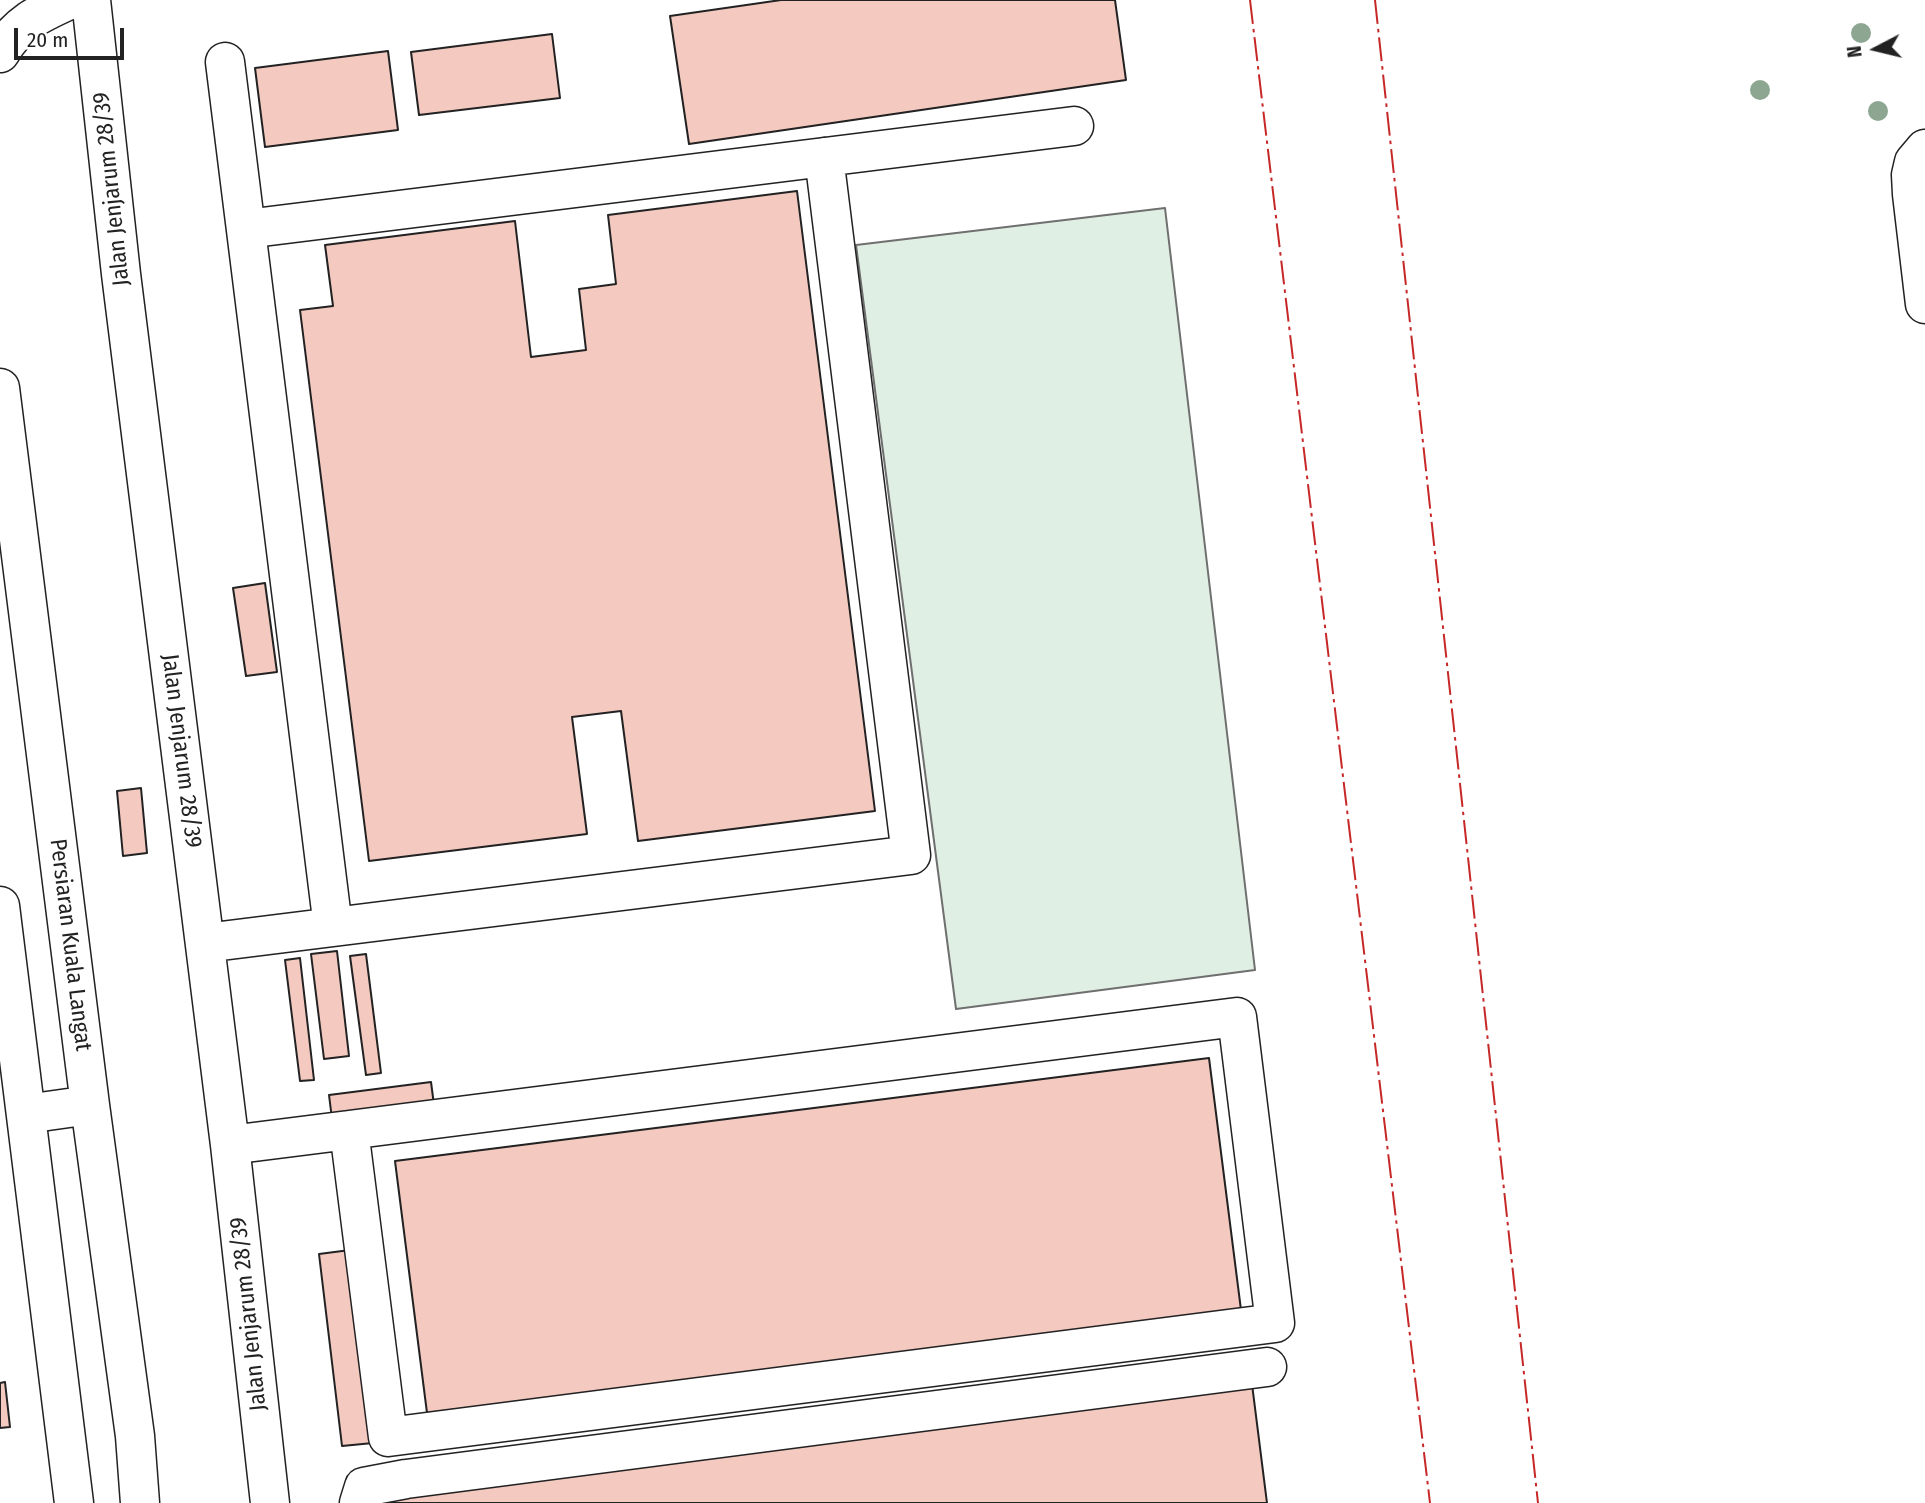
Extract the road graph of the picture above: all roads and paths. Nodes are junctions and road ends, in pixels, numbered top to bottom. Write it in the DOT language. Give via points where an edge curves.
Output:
graph roads {
  1 [pos="69,0"];
  2 [pos="91,0"];
  3 [pos="0,53"];
  4 [pos="225,62"];
  5 [pos="1074,126"];
  6 [pos="1925,149"];
  7 [pos="824,157"];
  8 [pos="246,229"];
  9 [pos="1925,304"];
  10 [pos="0,388"];
  11 [pos="0,906"];
  12 [pos="333,927"];
  13 [pos="205,943"];
  14 [pos="90,1105"];
  15 [pos="26,1114"];
  16 [pos="349,1130"];
  17 [pos="230,1145"];
  18 [pos="1267,1367"];
  19 [pos="74,1503"];
  20 [pos="140,1503"];
  21 [pos="270,1503"];
  22 [pos="359,1503"];
  1 -- 3 [label="main road" via="27,21"];
  2 -- 13 [label="main road, Jalan Jenjarum 28/39"];
  4 -- 8 [label="main road"];
  5 -- 7 [label="main road"];
  6 -- 9 [label="main road" via="1911,174"];
  7 -- 8 [label="main road"];
  7 -- 12 [label="main road" via="911,855"];
  8 -- 12 [label="main road"];
  10 -- 14 [label="main road, Persiaran Kuala Langat"];
  11 -- 15 [label="main road"];
  12 -- 13 [label="main road"];
  13 -- 17 [label="main road, Jalan Jenjarum 28/39"];
  14 -- 15 [label="main road"];
  14 -- 20 [label="main road, Persiaran Kuala Langat"];
  15 -- 19 [label="main road"];
  16 -- 16 [label="main road" via="1237,1017 1275,1323 388,1437"];
  16 -- 17 [label="main road"];
  17 -- 21 [label="main road, Jalan Jenjarum 28/39"];
  18 -- 22 [label="main road" via="406,1479 364,1487"];
}
